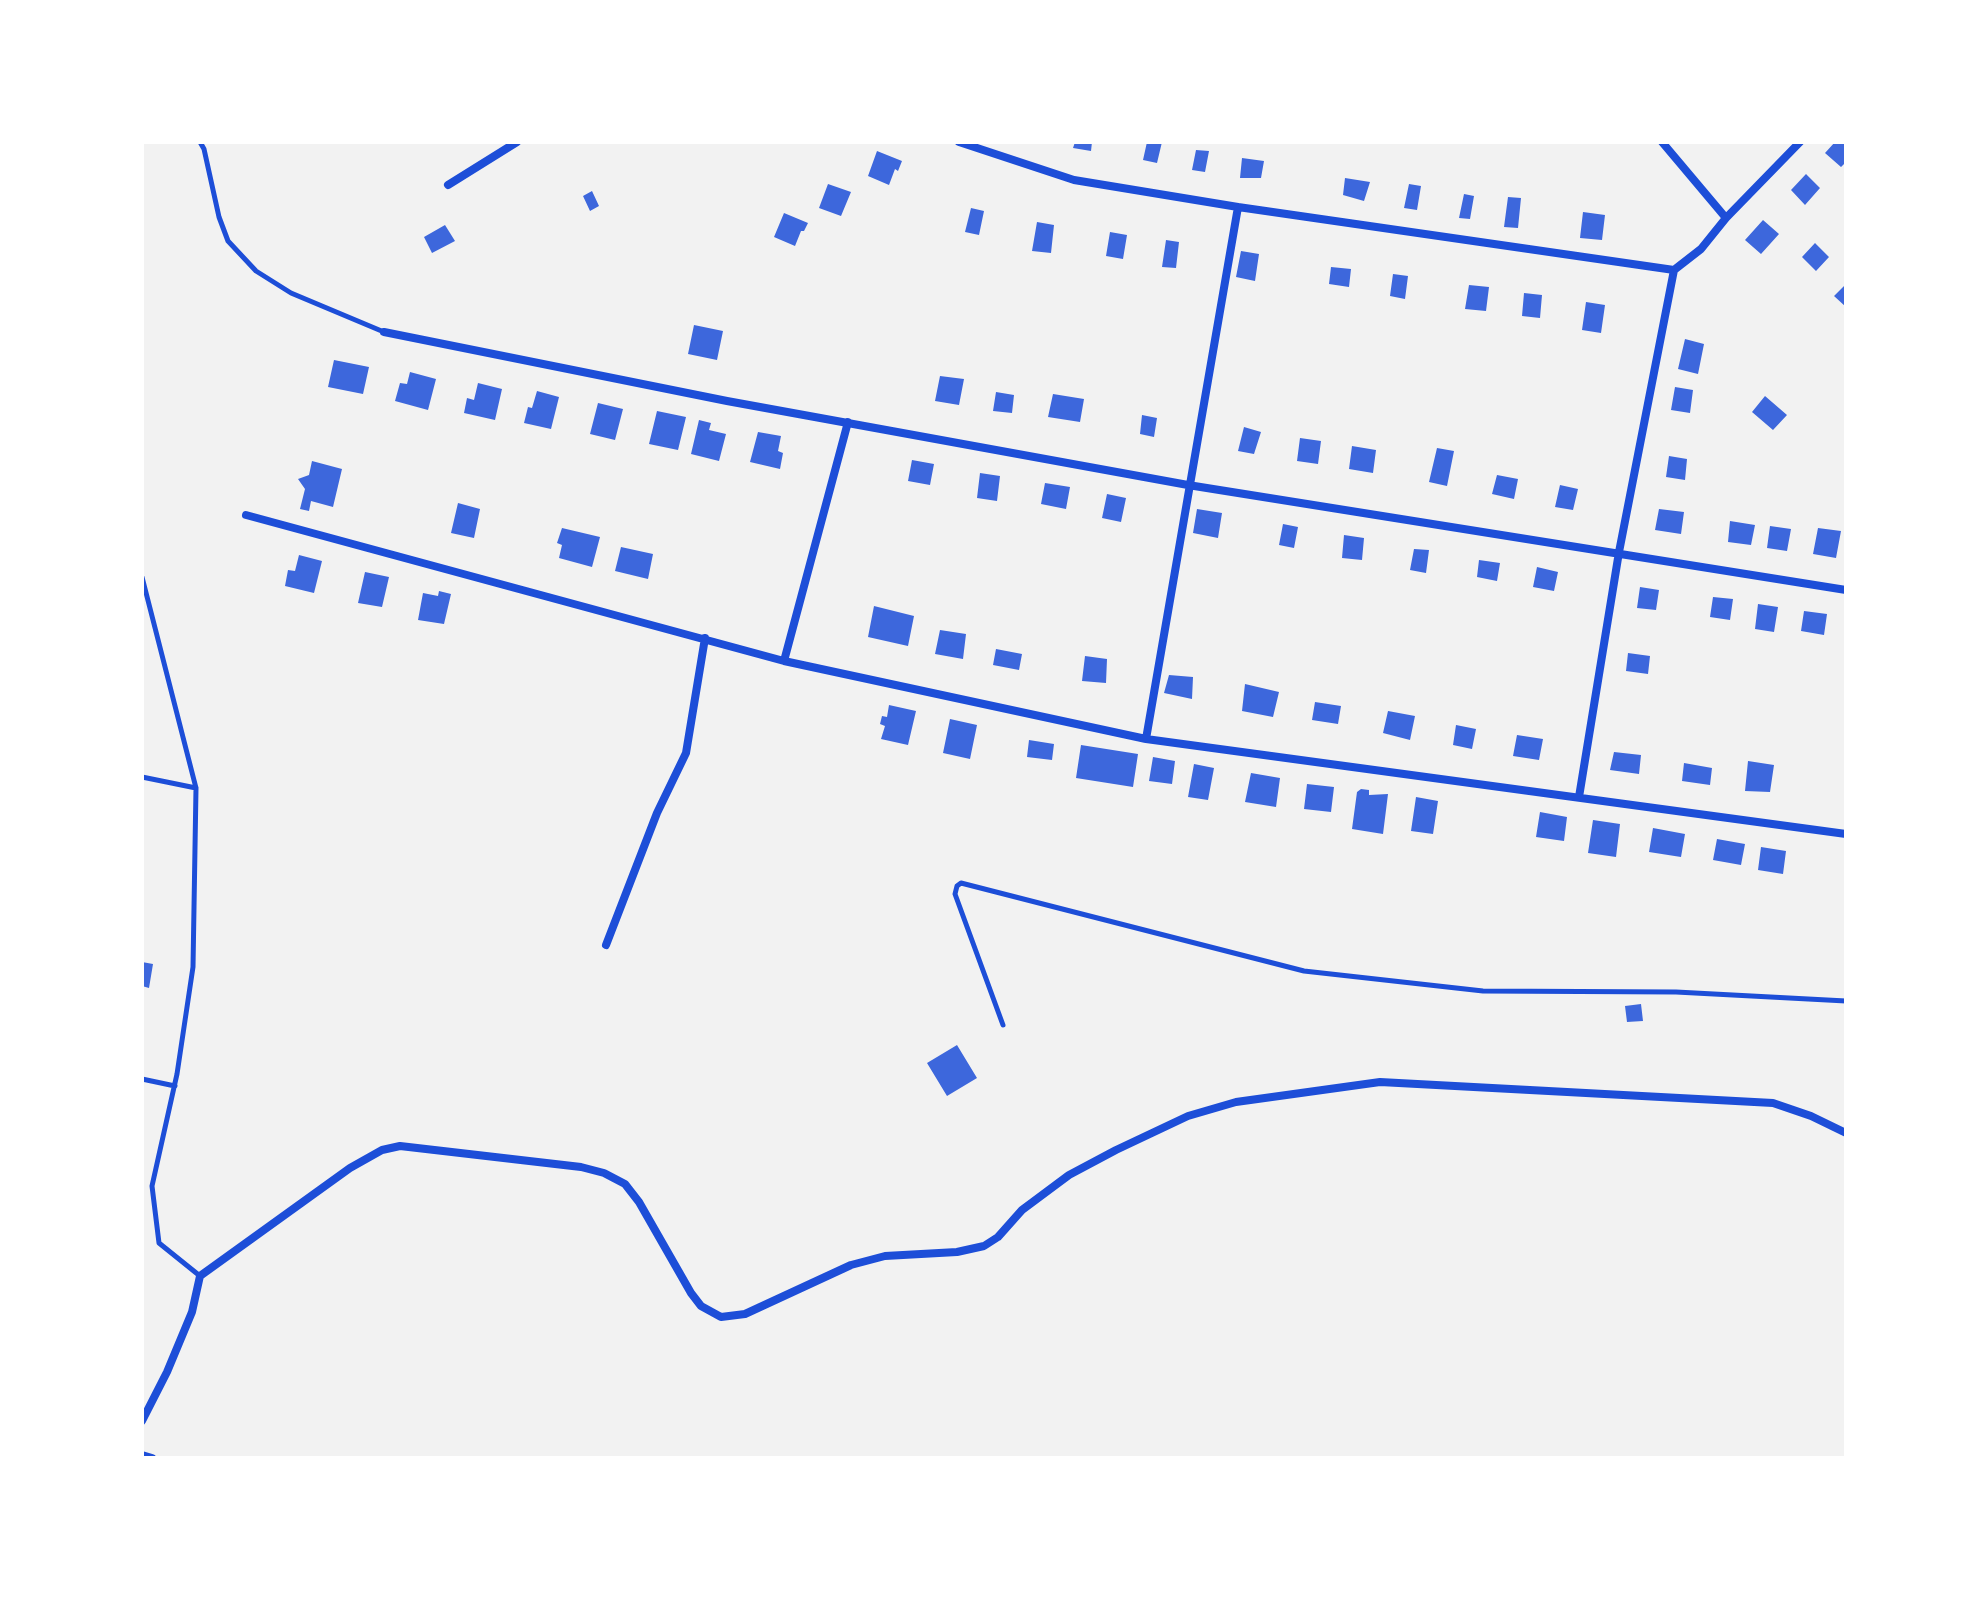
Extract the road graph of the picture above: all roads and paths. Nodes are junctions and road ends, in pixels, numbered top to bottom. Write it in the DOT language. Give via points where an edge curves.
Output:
graph roads {
  1 [pos="200,142"];
  2 [pos="517,142"];
  3 [pos="959,142"];
  4 [pos="1662,142"];
  5 [pos="1800,142"];
  6 [pos="448,185"];
  7 [pos="1238,207"];
  8 [pos="1726,218"];
  9 [pos="1674,270"];
  10 [pos="384,332"];
  11 [pos="848,422"];
  12 [pos="1188,485"];
  13 [pos="246,515"];
  14 [pos="1619,552"];
  15 [pos="142,577"];
  16 [pos="1846,590"];
  17 [pos="705,638"];
  18 [pos="784,661"];
  19 [pos="1146,739"];
  20 [pos="142,777"];
  21 [pos="196,788"];
  22 [pos="1579,797"];
  23 [pos="1846,834"];
  24 [pos="606,945"];
  25 [pos="1846,1001"];
  26 [pos="1003,1025"];
  27 [pos="142,1079"];
  28 [pos="175,1086"];
  29 [pos="1846,1133"];
  30 [pos="200,1276"];
  31 [pos="142,1421"];
  32 [pos="142,1455"];
  33 [pos="152,1458"];
  1 -- 10 [label="lane" via="228,241 256,271 291,293"];
  2 -- 6 [label="street"];
  3 -- 7 [label="street" via="1074,180"];
  4 -- 8 [label="street"];
  5 -- 8 [label="street"];
  7 -- 9 [label="street"];
  7 -- 12 [label="street"];
  8 -- 9 [label="street" via="1701,249"];
  9 -- 14 [label="street"];
  10 -- 11 [label="street"];
  11 -- 12 [label="street"];
  11 -- 18 [label="street"];
  12 -- 14 [label="street"];
  12 -- 19 [label="street"];
  13 -- 17 [label="street"];
  14 -- 16 [label="street"];
  14 -- 22 [label="street"];
  15 -- 21 [label="lane"];
  17 -- 18 [label="street"];
  17 -- 24 [label="street" via="686,753"];
  18 -- 19 [label="street"];
  19 -- 22 [label="street"];
  20 -- 21 [label="lane"];
  21 -- 28 [label="lane" via="193,967"];
  22 -- 23 [label="street"];
  25 -- 26 [label="lane" via="1676,992 1483,991 1304,971 961,883 955,894"];
  27 -- 28 [label="lane"];
  28 -- 30 [label="lane" via="152,1186 157,1229 159,1243"];
  29 -- 30 [label="street" via="1773,1103 1380,1082 1236,1102 1188,1116 1069,1175 984,1246 885,1256 851,1265 745,1314 721,1317 691,1293 625,1184 581,1167 400,1146 350,1168"];
  30 -- 31 [label="street" via="192,1312"];
  32 -- 33 [label="street"];
}
